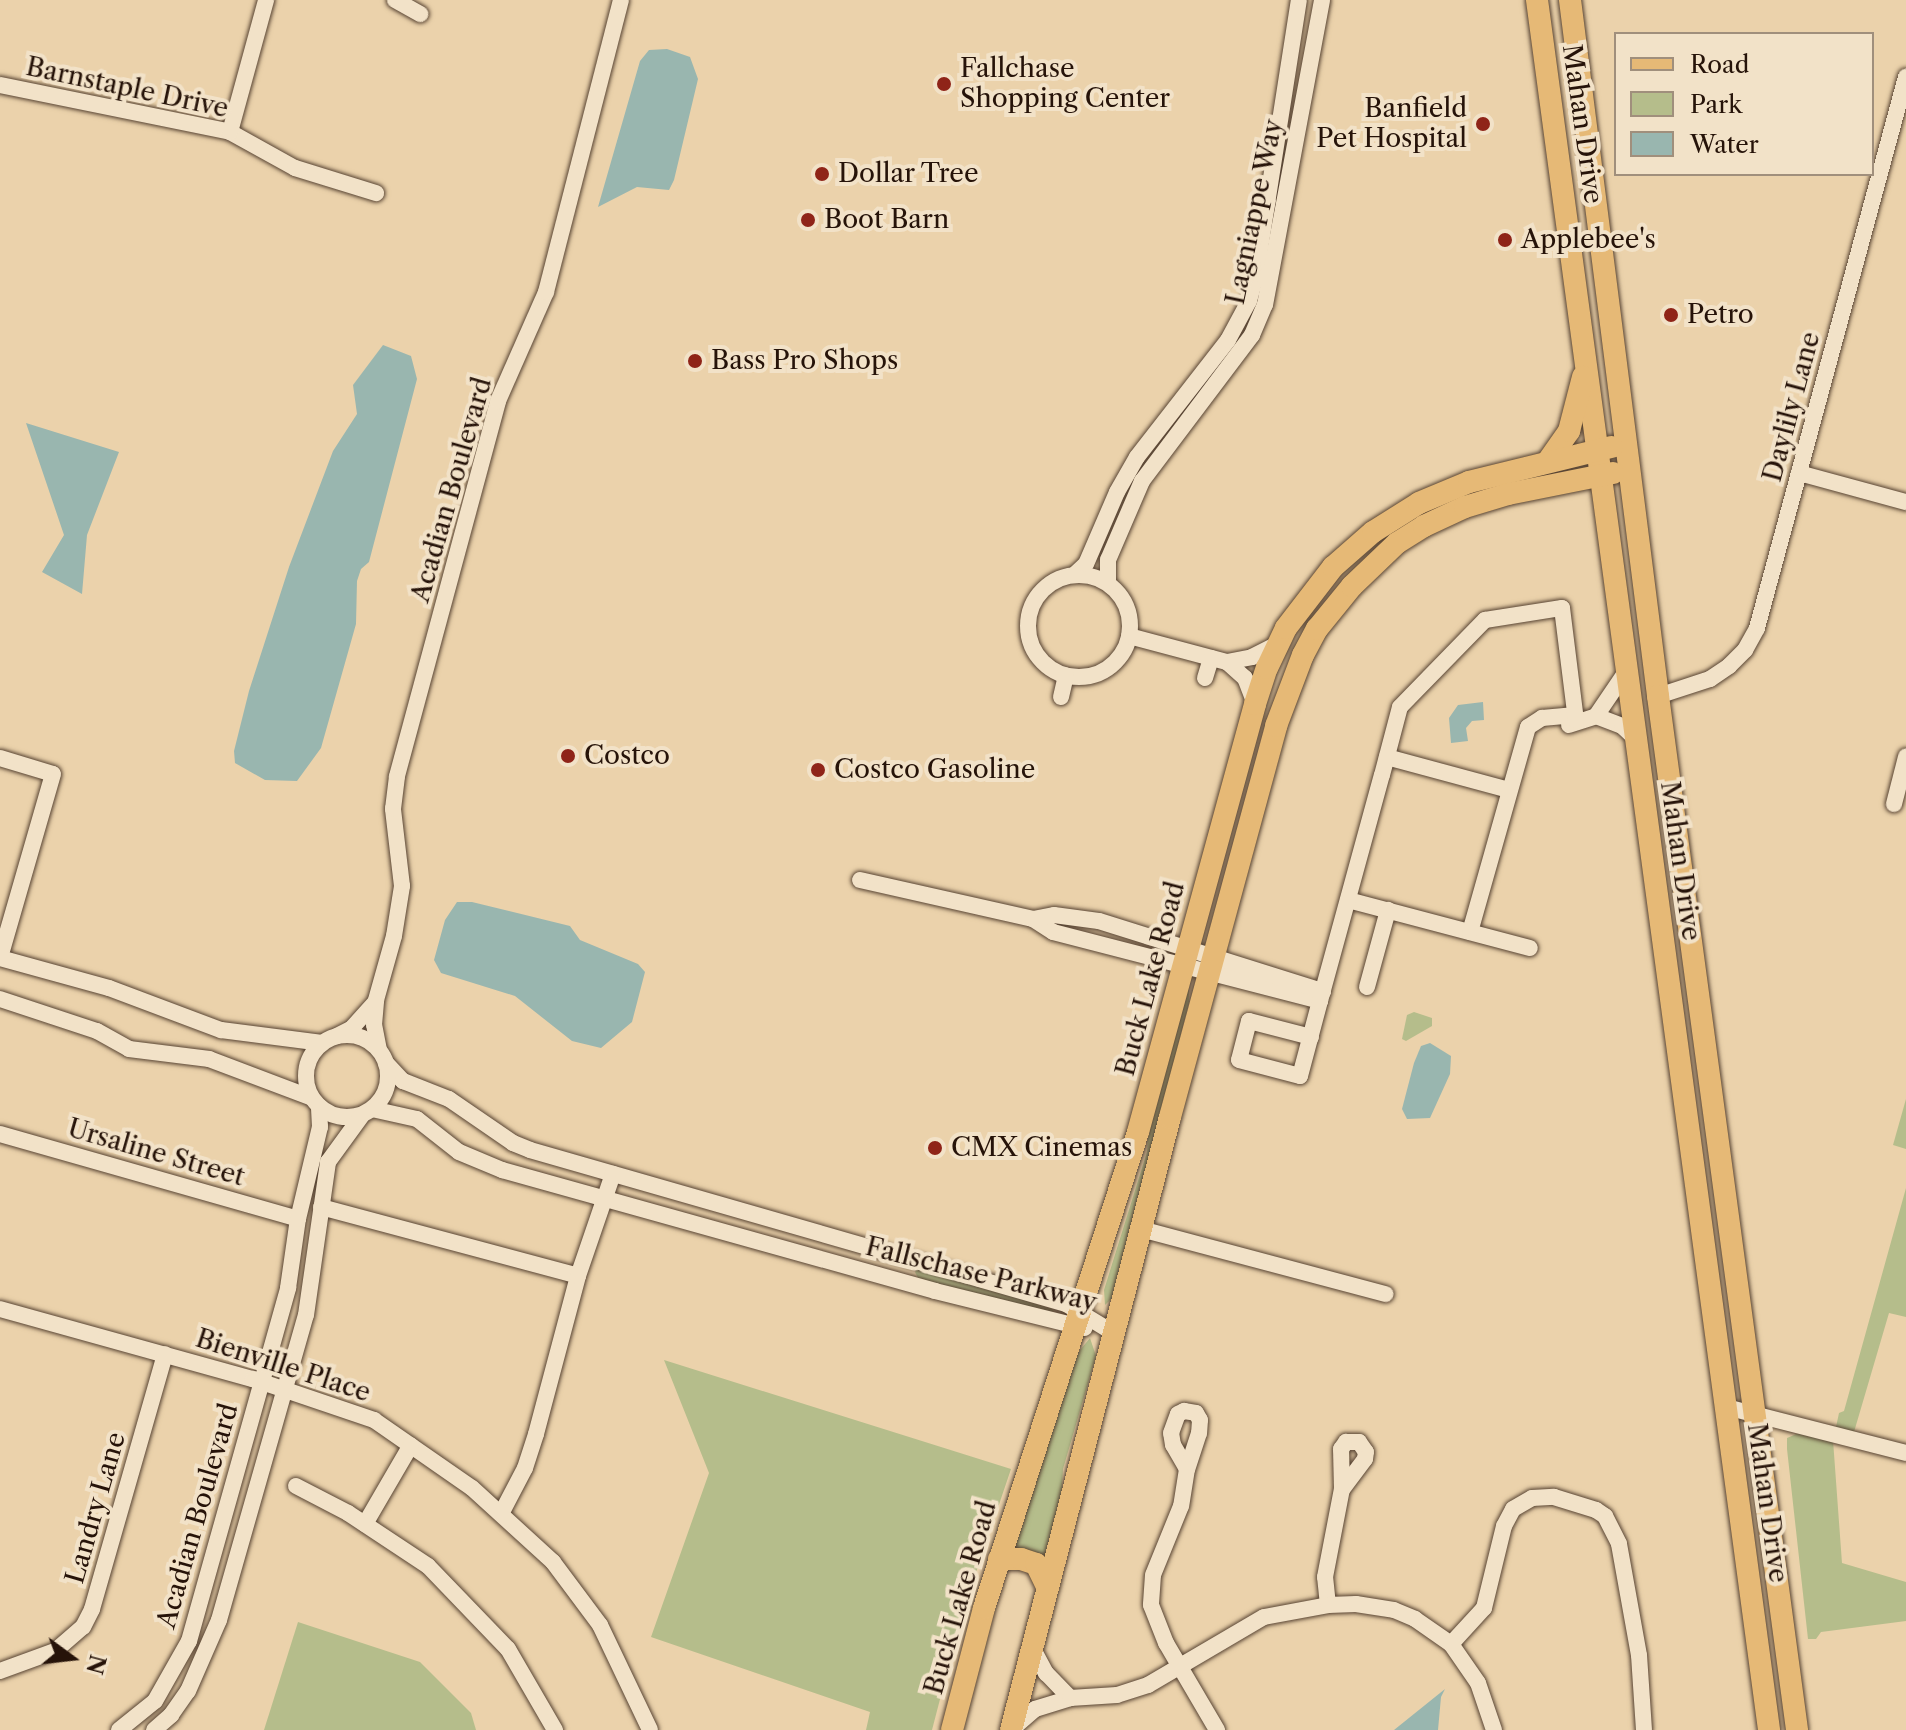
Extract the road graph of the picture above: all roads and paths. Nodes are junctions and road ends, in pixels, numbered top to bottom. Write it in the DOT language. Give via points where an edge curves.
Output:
graph roads {
  1 [pos="266,0"];
  2 [pos="395,0"];
  3 [pos="621,0"];
  4 [pos="1299,0"];
  5 [pos="1322,0"];
  6 [pos="1537,0"];
  7 [pos="1570,0"];
  8 [pos="420,14"];
  9 [pos="1294,31"];
  10 [pos="1314,36"];
  11 [pos="1544,51"];
  12 [pos="1579,72"];
  13 [pos="1906,77"];
  14 [pos="0,85"];
  15 [pos="230,132"];
  16 [pos="1271,176"];
  17 [pos="1289,178"];
  18 [pos="376,193"];
  19 [pos="1251,317"];
  20 [pos="1586,364"];
  21 [pos="1629,444"];
  22 [pos="1598,449"];
  23 [pos="1117,454"];
  24 [pos="1548,461"];
  25 [pos="1141,468"];
  26 [pos="1632,470"];
  27 [pos="1799,473"];
  28 [pos="1601,475"];
  29 [pos="1906,502"];
  30 [pos="1074,575"];
  31 [pos="1108,583"];
  32 [pos="1129,636"];
  33 [pos="1279,643"];
  34 [pos="1219,660"];
  35 [pos="1628,669"];
  36 [pos="1066,676"];
  37 [pos="1205,678"];
  38 [pos="1658,696"];
  39 [pos="1061,697"];
  40 [pos="1255,704"];
  41 [pos="1596,716"];
  42 [pos="1576,720"];
  43 [pos="1634,737"];
  44 [pos="1387,757"];
  45 [pos="1906,757"];
  46 [pos="0,758"];
  47 [pos="1509,790"];
  48 [pos="1894,804"];
  49 [pos="1652,859"];
  50 [pos="860,880"];
  51 [pos="1686,894"];
  52 [pos="1348,900"];
  53 [pos="1388,910"];
  54 [pos="1470,932"];
  55 [pos="1530,948"];
  56 [pos="1184,957"];
  57 [pos="0,958"];
  58 [pos="1211,964"];
  59 [pos="1262,978"];
  60 [pos="1367,987"];
  61 [pos="1322,996"];
  62 [pos="0,999"];
  63 [pos="376,1000"];
  64 [pos="1311,1037"];
  65 [pos="329,1040"];
  66 [pos="382,1056"];
  67 [pos="315,1102"];
  68 [pos="368,1111"];
  69 [pos="1138,1132"];
  70 [pos="0,1134"];
  71 [pos="613,1174"];
  72 [pos="605,1198"];
  73 [pos="321,1207"];
  74 [pos="298,1219"];
  75 [pos="1141,1229"];
  76 [pos="905,1255"];
  77 [pos="578,1276"];
  78 [pos="898,1280"];
  79 [pos="1385,1294"];
  80 [pos="0,1309"];
  81 [pos="1074,1314"];
  82 [pos="1112,1332"];
  83 [pos="165,1354"];
  84 [pos="262,1382"];
  85 [pos="282,1389"];
  86 [pos="1726,1407"];
  87 [pos="1754,1413"];
  88 [pos="411,1445"];
  89 [pos="1906,1453"];
  90 [pos="1187,1469"];
  91 [pos="296,1486"];
  92 [pos="1342,1489"];
  93 [pos="502,1512"];
  94 [pos="365,1524"];
  95 [pos="999,1559"];
  96 [pos="1047,1587"];
  97 [pos="1328,1605"];
  98 [pos="1451,1644"];
  99 [pos="1032,1647"];
  100 [pos="1180,1667"];
  101 [pos="0,1671"];
  102 [pos="1070,1698"];
  103 [pos="119,1730"];
  104 [pos="154,1730"];
  105 [pos="555,1730"];
  106 [pos="649,1730"];
  107 [pos="952,1730"];
  108 [pos="1011,1730"];
  109 [pos="1217,1730"];
  110 [pos="1494,1730"];
  111 [pos="1644,1730"];
  112 [pos="1769,1730"];
  113 [pos="1797,1730"];
  1 -- 15 [label="street"];
  2 -- 8 [label="street"];
  3 -- 63 [label="street, Acadian Boulevard" via="546,292 498,401 397,776 393,809 400,909"];
  4 -- 9 [label="street, Lagniappe Way"];
  5 -- 10 [label="street, Lagniappe Way"];
  6 -- 11 [label="main road, Mahan Drive"];
  7 -- 12 [label="main road, Mahan Drive"];
  9 -- 10 [label="street"];
  9 -- 16 [label="street, Lagniappe Way"];
  10 -- 17 [label="street, Lagniappe Way"];
  11 -- 12 [label="main road" via="1567,71"];
  11 -- 20 [label="main road, Mahan Drive"];
  12 -- 21 [label="main road, Mahan Drive"];
  13 -- 27 [label="street, Daylily Lane"];
  14 -- 15 [label="street, Barnstaple Drive"];
  15 -- 18 [label="street, Barnstaple Drive" via="295,168"];
  16 -- 17 [label="street"];
  16 -- 19 [label="street, Lagniappe Way"];
  17 -- 19 [label="street, Lagniappe Way" via="1272,280"];
  19 -- 25 [label="street, Lagniappe Way" via="1236,357"];
  20 -- 22 [label="main road, Mahan Drive"];
  20 -- 24 [label="main road" via="1569,431"];
  21 -- 22 [label="main road, Buck Lake Road"];
  21 -- 26 [label="main road, Mahan Drive"];
  22 -- 24 [label="main road, Buck Lake Road"];
  22 -- 28 [label="main road, Mahan Drive"];
  23 -- 25 [label="street"];
  24 -- 33 [label="main road, Buck Lake Road" via="1469,482 1419,503 1373,532 1333,567"];
  25 -- 30 [label="street, Lagniappe Way" via="1086,564"];
  25 -- 31 [label="street, Lagniappe Way" via="1106,565"];
  26 -- 28 [label="main road, Buck Lake Road"];
  26 -- 38 [label="main road, Mahan Drive"];
  27 -- 29 [label="street"];
  27 -- 38 [label="street, Daylily Lane" via="1767,597 1745,650 1710,679"];
  28 -- 35 [label="main road, Mahan Drive"];
  28 -- 58 [label="main road, Buck Lake Road" via="1465,507 1397,543 1352,586 1310,642 1276,726"];
  30 -- 31 [label="street"];
  30 -- 36 [label="street" via="1042,590 1028,623 1037,656"];
  31 -- 32 [label="street" via="1129,612"];
  32 -- 34 [label="street"];
  32 -- 36 [label="street" via="1114,665 1098,675"];
  33 -- 34 [label="street" via="1252,657"];
  33 -- 40 [label="main road, Buck Lake Road"];
  34 -- 37 [label="street"];
  34 -- 40 [label="street" via="1245,678"];
  35 -- 41 [label="street"];
  35 -- 43 [label="main road, Mahan Drive"];
  36 -- 39 [label="street"];
  38 -- 51 [label="main road, Mahan Drive"];
  40 -- 56 [label="main road, Buck Lake Road"];
  41 -- 42 [label="street"];
  41 -- 43 [label="street"];
  42 -- 44 [label="street" via="1562,608 1485,620 1400,707"];
  42 -- 47 [label="street" via="1567,716 1532,722"];
  43 -- 49 [label="main road, Mahan Drive"];
  44 -- 47 [label="street"];
  44 -- 52 [label="street"];
  45 -- 48 [label="street"];
  46 -- 57 [label="street" via="53,774"];
  47 -- 54 [label="street"];
  49 -- 51 [label="main road" via="1669,889"];
  49 -- 86 [label="main road, Mahan Drive"];
  50 -- 56 [label="street" via="1033,919 1054,915 1099,921"];
  51 -- 87 [label="main road, Mahan Drive"];
  52 -- 53 [label="street"];
  52 -- 61 [label="street"];
  53 -- 54 [label="street"];
  53 -- 60 [label="street"];
  54 -- 55 [label="street"];
  56 -- 58 [label="street"];
  56 -- 69 [label="main road, Buck Lake Road"];
  57 -- 65 [label="street" via="109,988 221,1030"];
  58 -- 59 [label="street"];
  58 -- 75 [label="main road, Buck Lake Road"];
  59 -- 61 [label="street"];
  59 -- 61 [label="street" via="1292,993"];
  61 -- 64 [label="street"];
  62 -- 67 [label="street" via="97,1031 129,1049 209,1059"];
  63 -- 65 [label="street, Acadian Boulevard" via="351,1029"];
  63 -- 66 [label="street, Acadian Boulevard" via="374,1025"];
  64 -- 64 [label="street" via="1249,1021 1239,1060 1300,1076"];
  65 -- 66 [label="street" via="359,1037"];
  65 -- 67 [label="street" via="306,1069"];
  66 -- 68 [label="street" via="386,1088"];
  66 -- 71 [label="street, Fallschase Parkway" via="403,1081 471,1112 513,1143"];
  67 -- 68 [label="street" via="341,1117"];
  67 -- 74 [label="street, Acadian Boulevard" via="320,1127"];
  68 -- 72 [label="street, Fallschase Parkway" via="417,1119 480,1162"];
  68 -- 73 [label="street, Acadian Boulevard" via="328,1162"];
  69 -- 81 [label="main road, Buck Lake Road"];
  69 -- 82 [label="main road" via="1142,1155 1095,1301"];
  70 -- 74 [label="street, Ursaline Street"];
  71 -- 72 [label="street"];
  71 -- 76 [label="street, Fallschase Parkway"];
  72 -- 77 [label="street"];
  72 -- 78 [label="street, Fallschase Parkway"];
  73 -- 77 [label="street"];
  73 -- 85 [label="street, Acadian Boulevard" via="306,1315"];
  74 -- 84 [label="street, Acadian Boulevard" via="288,1288"];
  75 -- 79 [label="street"];
  75 -- 82 [label="main road, Buck Lake Road"];
  76 -- 78 [label="street"];
  76 -- 81 [label="street, Fallschase Parkway"];
  77 -- 93 [label="street" via="536,1434"];
  78 -- 81 [label="street, Fallschase Parkway"];
  80 -- 83 [label="street, Bienville Place"];
  81 -- 82 [label="street, Fallschase Parkway"];
  81 -- 95 [label="main road, Buck Lake Road"];
  82 -- 96 [label="main road, Buck Lake Road"];
  83 -- 84 [label="street, Bienville Place"];
  83 -- 101 [label="street, Landry Lane" via="87,1618 55,1651"];
  84 -- 85 [label="street, Bienville Place"];
  84 -- 103 [label="street, Acadian Boulevard" via="189,1641 155,1701"];
  85 -- 88 [label="street, Bienville Place" via="374,1420"];
  85 -- 104 [label="street, Acadian Boulevard" via="219,1620 188,1691"];
  86 -- 87 [label="street"];
  86 -- 112 [label="main road, Mahan Drive"];
  87 -- 89 [label="street"];
  87 -- 113 [label="main road, Mahan Drive"];
  88 -- 93 [label="street, Bienville Place"];
  88 -- 94 [label="street"];
  90 -- 100 [label="street" via="1181,1506 1150,1588 1153,1614"];
  91 -- 94 [label="street"];
  92 -- 97 [label="street" via="1327,1554"];
  93 -- 106 [label="street, Bienville Place" via="553,1562 600,1625"];
  94 -- 105 [label="street" via="428,1566 508,1649"];
  95 -- 96 [label="main road" via="1036,1564"];
  95 -- 107 [label="main road, Buck Lake Road"];
  96 -- 99 [label="main road, Buck Lake Road"];
  97 -- 98 [label="street" via="1394,1610"];
  97 -- 100 [label="street" via="1264,1617"];
  98 -- 110 [label="street" via="1478,1683"];
  98 -- 111 [label="street" via="1484,1608 1513,1509 1532,1498 1554,1497 1596,1510 1605,1516 1619,1544 1639,1655"];
  99 -- 102 [label="street" via="1046,1673"];
  99 -- 108 [label="main road, Buck Lake Road"];
  100 -- 102 [label="street" via="1117,1695"];
  100 -- 109 [label="street"];
  102 -- 108 [label="street" via="1035,1709"];
}
